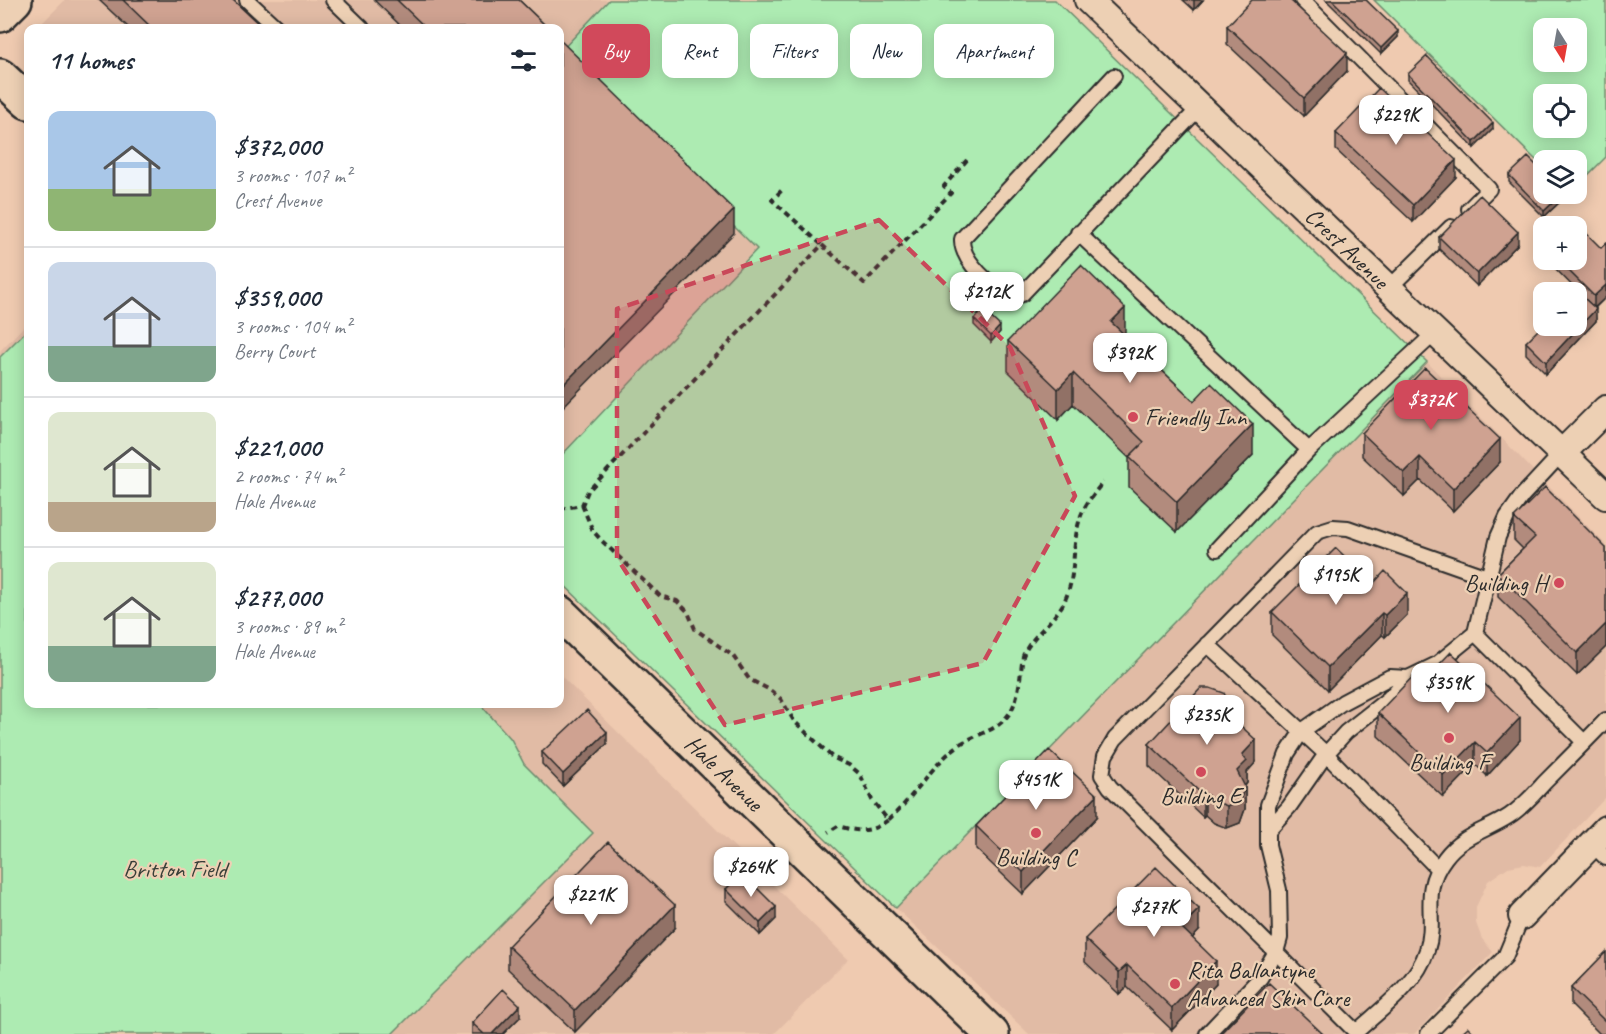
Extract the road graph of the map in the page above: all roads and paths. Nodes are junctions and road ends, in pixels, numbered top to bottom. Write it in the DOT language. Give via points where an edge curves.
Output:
graph roads {
  1 [pos="15,0"];
  2 [pos="247,0"];
  3 [pos="333,0"];
  4 [pos="1088,0"];
  5 [pos="1302,0"];
  6 [pos="0,15"];
  7 [pos="273,24"];
  8 [pos="358,24"];
  9 [pos="0,76"];
  10 [pos="1114,76"];
  11 [pos="24,98"];
  12 [pos="1200,108"];
  13 [pos="967,160"];
  14 [pos="783,189"];
  15 [pos="1078,233"];
  16 [pos="822,244"];
  17 [pos="1389,288"];
  18 [pos="1436,332"];
  19 [pos="1606,409"];
  20 [pos="1309,450"];
  21 [pos="1562,453"];
  22 [pos="1103,482"];
  23 [pos="1606,496"];
  24 [pos="582,505"];
  25 [pos="564,508"];
  26 [pos="1217,549"];
  27 [pos="1490,578"];
  28 [pos="564,617"];
  29 [pos="1475,633"];
  30 [pos="1207,644"];
  31 [pos="1408,678"];
  32 [pos="1606,720"];
  33 [pos="1302,731"];
  34 [pos="1584,742"];
  35 [pos="1326,754"];
  36 [pos="888,820"];
  37 [pos="1270,828"];
  38 [pos="824,835"];
  39 [pos="1601,843"];
  40 [pos="1438,869"];
  41 [pos="1522,916"];
  42 [pos="1276,952"];
  43 [pos="992,1034"];
  44 [pos="1207,1034"];
  45 [pos="1428,1034"];
  1 -- 6 [label="main road"];
  2 -- 7 [label="lane"];
  3 -- 8 [label="lane"];
  4 -- 12 [label="street, Crest Avenue"];
  5 -- 17 [label="lane" via="1489,189"];
  9 -- 11 [label="main road"];
  10 -- 15 [label="lane" via="962,239 962,248 965,256 1002,293 1011,297 1022,294"];
  12 -- 15 [label="lane"];
  12 -- 17 [label="street, Crest Avenue"];
  13 -- 16 [label="path" via="944,186 951,193 864,283"];
  14 -- 16 [label="path" via="772,200"];
  15 -- 20 [label="lane"];
  16 -- 24 [label="path" via="588,491"];
  17 -- 18 [label="street, Crest Avenue"];
  18 -- 20 [label="lane"];
  18 -- 21 [label="street, Crest Avenue"];
  19 -- 21 [label="street"];
  20 -- 26 [label="lane"];
  21 -- 23 [label="street, Crest Avenue"];
  21 -- 27 [label="lane" via="1507,517 1498,537"];
  22 -- 36 [label="path" via="1089,499 1078,524 1070,586 1063,603 1023,656 1011,711 994,729 949,754 908,803"];
  24 -- 25 [label="path"];
  24 -- 36 [label="path" via="601,540 660,596 677,601 688,612 695,629 733,656 757,686 781,699 794,721 832,757 860,774 872,800"];
  27 -- 29 [label="lane"];
  27 -- 30 [label="lane" via="1348,528 1333,527 1317,532"];
  28 -- 43 [label="main road, Hale Avenue"];
  29 -- 31 [label="lane" via="1437,664"];
  29 -- 34 [label="lane"];
  30 -- 33 [label="lane"];
  30 -- 42 [label="lane" via="1115,739 1105,756 1102,775"];
  31 -- 33 [label="lane" via="1390,677"];
  31 -- 35 [label="lane"];
  32 -- 34 [label="lane"];
  33 -- 35 [label="lane"];
  33 -- 37 [label="lane" via="1277,776 1268,805"];
  34 -- 40 [label="lane" via="1525,803 1509,816 1474,832 1456,846"];
  35 -- 37 [label="lane"];
  35 -- 40 [label="lane"];
  36 -- 38 [label="path" via="869,831 838,826"];
  37 -- 42 [label="lane" via="1268,845 1280,909"];
  39 -- 41 [label="street"];
  40 -- 42 [label="lane" via="1429,893 1430,938 1424,957 1397,994 1356,1032"];
  41 -- 45 [label="lane" via="1505,957"];
  42 -- 44 [label="lane" via="1252,989"];
}
